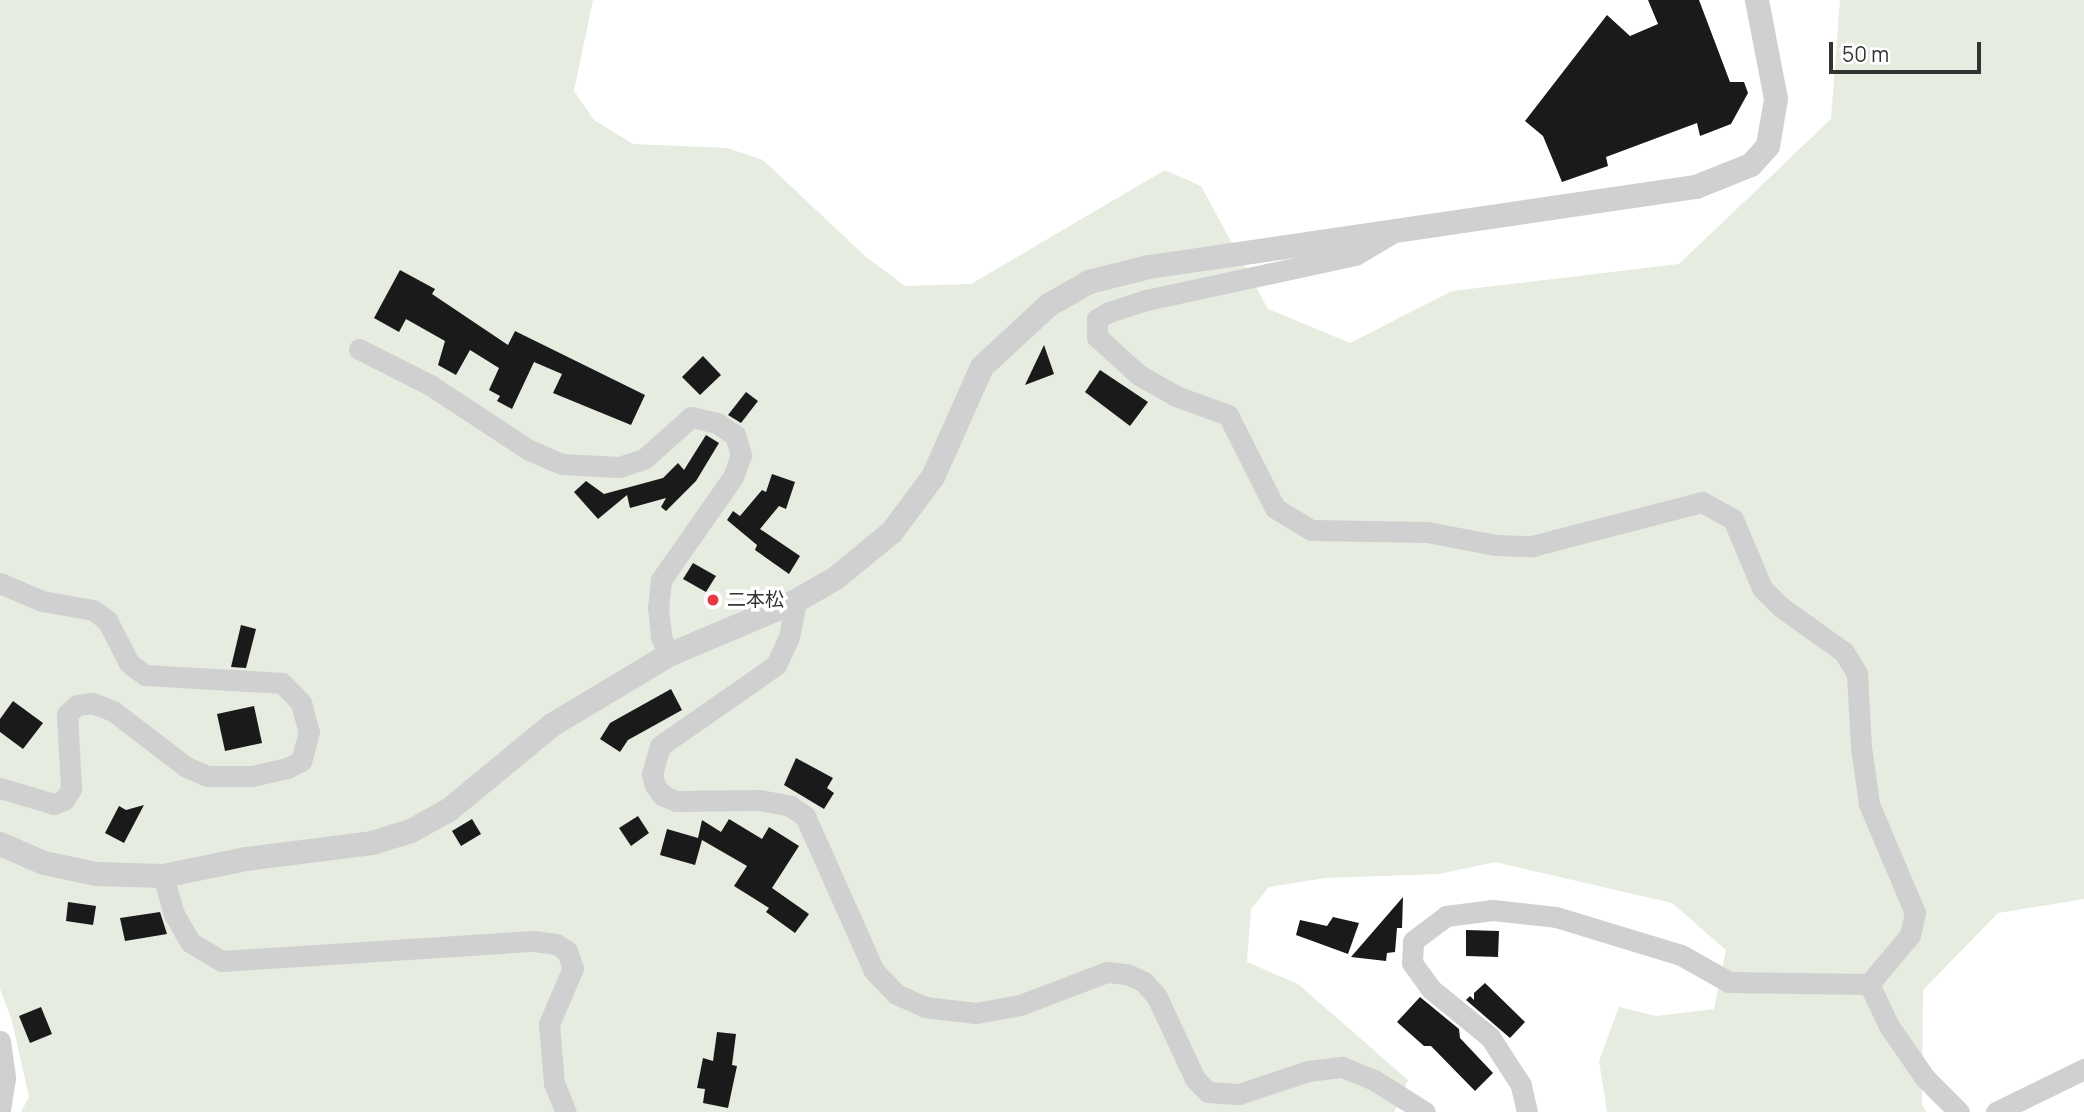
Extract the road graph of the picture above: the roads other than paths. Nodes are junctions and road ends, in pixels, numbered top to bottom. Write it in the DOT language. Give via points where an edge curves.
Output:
graph roads {
  1 [pos="1757,0"];
  2 [pos="1391,234"];
  3 [pos="359,349"];
  4 [pos="0,583"];
  5 [pos="796,601"];
  6 [pos="669,655"];
  7 [pos="0,788"];
  8 [pos="0,844"];
  9 [pos="163,876"];
  10 [pos="1869,984"];
  11 [pos="0,1041"];
  12 [pos="2084,1069"];
  13 [pos="0,1111"];
  14 [pos="566,1112"];
  15 [pos="1425,1112"];
  16 [pos="1527,1112"];
  17 [pos="1959,1112"];
  18 [pos="1996,1112"];
  1 -- 2 [label="street" via="1776,99 1768,146 1751,166 1696,187"];
  2 -- 5 [label="street" via="1149,267 1089,282 1049,304 982,367 933,477 913,509 836,578"];
  2 -- 10 [label="street" via="1355,255 1143,300 1097,319 1097,337 1139,375 1176,396 1228,415 1275,508 1311,530 1427,532 1495,545 1532,546 1702,502 1733,519 1762,588 1844,652 1857,674 1870,804 1915,913 1910,935"];
  3 -- 6 [label="street" via="430,385 529,450 562,464 619,467 643,458 691,417 717,423 735,435 741,455 733,477 662,580 658,607"];
  4 -- 7 [label="street" via="42,601 93,610 107,620 129,663 145,675 282,683 301,703 309,733 300,761 287,768 253,776 207,776 169,755 113,711 92,703 77,705 67,714 71,789 64,800 54,804"];
  5 -- 6 [label="street"];
  5 -- 15 [label="street" via="789,637 776,665 666,740 656,753 655,785 662,795 676,801 760,800 790,806 805,816 874,971 896,993 925,1007 976,1013 1020,1004 1107,972 1127,974 1144,982 1157,997 1195,1079 1208,1092 1239,1094 1308,1071 1342,1067 1374,1080"];
  6 -- 9 [label="street" via="552,725 449,810 411,831 372,844 246,859"];
  8 -- 9 [label="street" via="44,863 96,874"];
  9 -- 14 [label="street" via="174,914 190,942 222,961 534,941 556,944 567,951 573,968 549,1024 554,1083"];
  10 -- 16 [label="street" via="1729,982 1681,956 1556,917 1493,909 1446,916 1413,941 1412,963 1431,989 1490,1037 1521,1084"];
  10 -- 17 [label="street" via="1889,1026 1926,1079"];
  11 -- 13 [label="street" via="5,1078"];
  12 -- 18 [label="street"];
}
